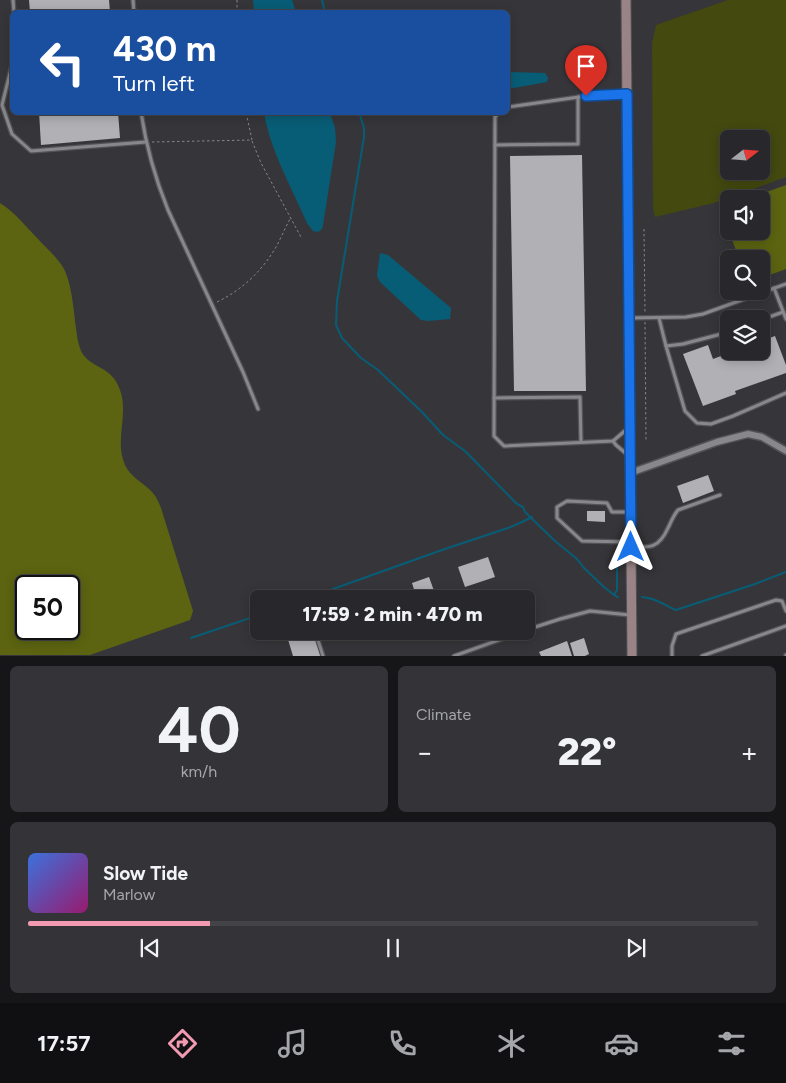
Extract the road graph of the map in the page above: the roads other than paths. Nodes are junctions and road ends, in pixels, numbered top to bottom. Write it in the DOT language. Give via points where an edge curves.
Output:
graph roads {
  1 [pos="626,0"];
  2 [pos="10,73"];
  3 [pos="627,94"];
  4 [pos="578,97"];
  5 [pos="510,107"];
  6 [pos="142,115"];
  7 [pos="497,115"];
  8 [pos="146,142"];
  9 [pos="495,145"];
  10 [pos="786,284"];
  11 [pos="774,288"];
  12 [pos="783,312"];
  13 [pos="770,317"];
  14 [pos="629,318"];
  15 [pos="659,318"];
  16 [pos="786,319"];
  17 [pos="720,334"];
  18 [pos="666,346"];
  19 [pos="786,393"];
  20 [pos="494,398"];
  21 [pos="258,408"];
  22 [pos="630,426"];
  23 [pos="613,441"];
  24 [pos="581,442"];
  25 [pos="786,451"];
  26 [pos="631,457"];
  27 [pos="630,473"];
  28 [pos="720,495"];
  29 [pos="630,512"];
  30 [pos="631,544"];
  31 [pos="786,611"];
  32 [pos="631,615"];
  33 [pos="786,626"];
  34 [pos="535,628"];
  35 [pos="317,640"];
  36 [pos="499,640"];
  37 [pos="323,656"];
  38 [pos="454,656"];
  39 [pos="632,656"];
  40 [pos="672,656"];
  41 [pos="702,656"];
  1 -- 3 [label="main road"];
  2 -- 8 [label="lane" via="2,104 12,134 31,151"];
  3 -- 4 [label="lane"];
  3 -- 14 [label="main road"];
  4 -- 5 [label="lane"];
  4 -- 9 [label="lane" via="578,144"];
  6 -- 8 [label="lane"];
  7 -- 9 [label="lane"];
  8 -- 21 [label="lane" via="162,194"];
  9 -- 20 [label="lane"];
  10 -- 11 [label="lane"];
  11 -- 12 [label="lane"];
  11 -- 15 [label="lane" via="702,314"];
  12 -- 13 [label="lane"];
  12 -- 16 [label="lane"];
  14 -- 15 [label="lane"];
  14 -- 22 [label="main road"];
  15 -- 18 [label="lane"];
  17 -- 18 [label="lane"];
  18 -- 19 [label="lane" via="685,411 697,423 711,424"];
  20 -- 24 [label="lane" via="494,436 504,446"];
  20 -- 24 [label="lane" via="580,397"];
  22 -- 23 [label="lane"];
  22 -- 26 [label="main road"];
  23 -- 24 [label="lane"];
  23 -- 26 [label="lane"];
  25 -- 27 [label="street" via="762,437 748,434"];
  26 -- 27 [label="main road"];
  27 -- 29 [label="main road"];
  28 -- 30 [label="lane" via="678,510 658,543 648,548"];
  29 -- 30 [label="main road"];
  29 -- 30 [label="lane" via="612,512 606,503 567,501 557,508 557,518 582,541"];
  30 -- 32 [label="main road"];
  31 -- 40 [label="lane" via="782,601 776,600 676,634"];
  32 -- 34 [label="lane" via="590,611"];
  32 -- 39 [label="main road"];
  33 -- 41 [label="lane"];
  35 -- 37 [label="lane"];
  36 -- 38 [label="lane"];
}
